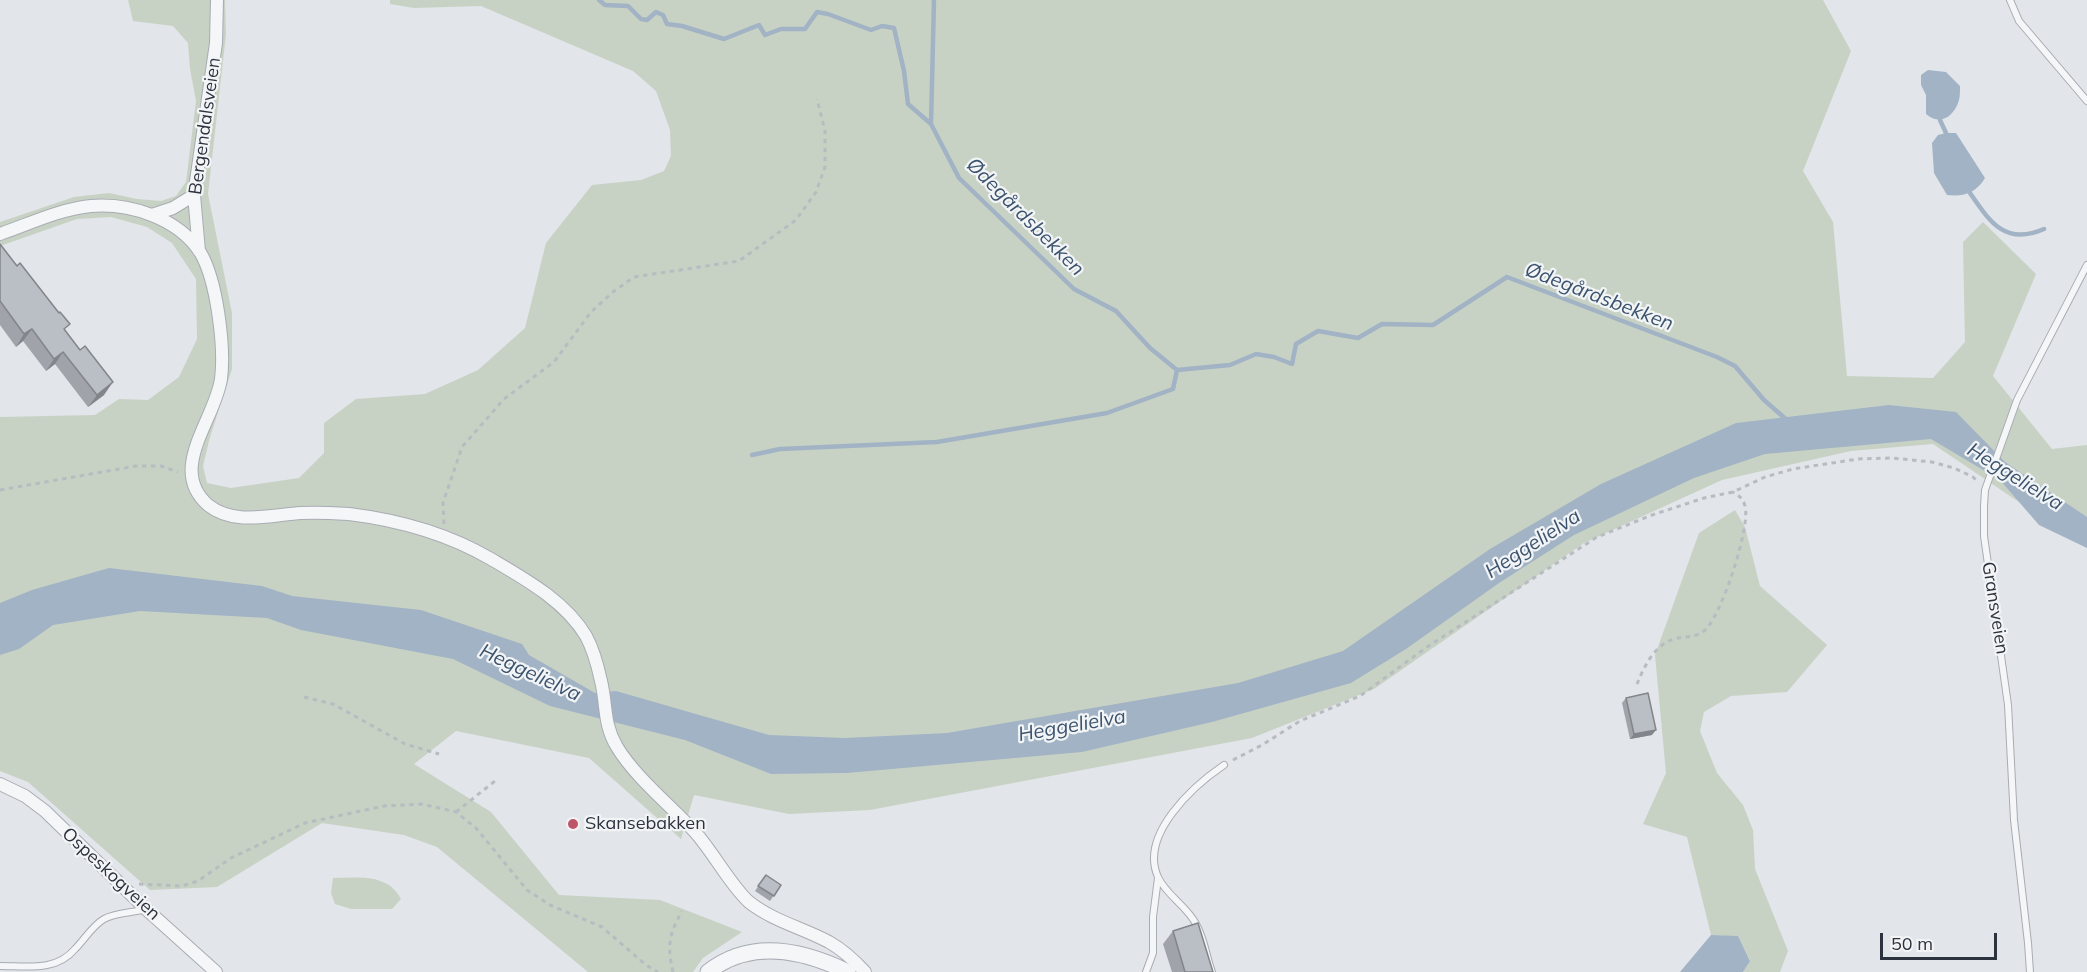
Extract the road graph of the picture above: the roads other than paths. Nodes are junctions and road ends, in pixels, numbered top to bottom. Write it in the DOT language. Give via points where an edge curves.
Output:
graph roads {
  1 [pos="217,0"];
  2 [pos="2010,0"];
  3 [pos="2087,101"];
  4 [pos="194,195"];
  5 [pos="152,215"];
  6 [pos="0,234"];
  7 [pos="199,251"];
  8 [pos="2087,265"];
  9 [pos="1224,765"];
  10 [pos="0,784"];
  11 [pos="1158,878"];
  12 [pos="146,909"];
  13 [pos="0,966"];
  14 [pos="216,972"];
  15 [pos="708,972"];
  16 [pos="848,972"];
  17 [pos="865,972"];
  18 [pos="1146,972"];
  19 [pos="1212,972"];
  20 [pos="2030,972"];
  1 -- 4 [label="street, Bergendalsveien" via="216,43"];
  2 -- 3 [label="lane" via="2019,21"];
  4 -- 5 [label="street"];
  4 -- 7 [label="street, Bergendalsveien"];
  5 -- 6 [label="street" via="127,207 93,206"];
  5 -- 7 [label="street" via="176,229"];
  7 -- 17 [label="street" via="213,292 223,354 219,391 193,454 192,476 198,495 220,512 234,517 346,514 403,524 445,538 536,586 563,609 587,638 602,684 606,726 618,749 696,834 747,900 770,916 850,955"];
  8 -- 20 [label="lane, Gransveien" via="2017,400 1985,490 1984,536 2008,705 2014,820"];
  9 -- 11 [label="lane" via="1192,789 1174,811 1155,845"];
  10 -- 12 [label="street, Ospeskogveien" via="45,811"];
  11 -- 18 [label="lane" via="1153,953"];
  11 -- 19 [label="lane" via="1196,924"];
  12 -- 13 [label="lane" via="102,920 60,962 38,967"];
  12 -- 14 [label="street, Ospeskogveien"];
  15 -- 16 [label="street" via="736,956 764,950 795,952"];
}
